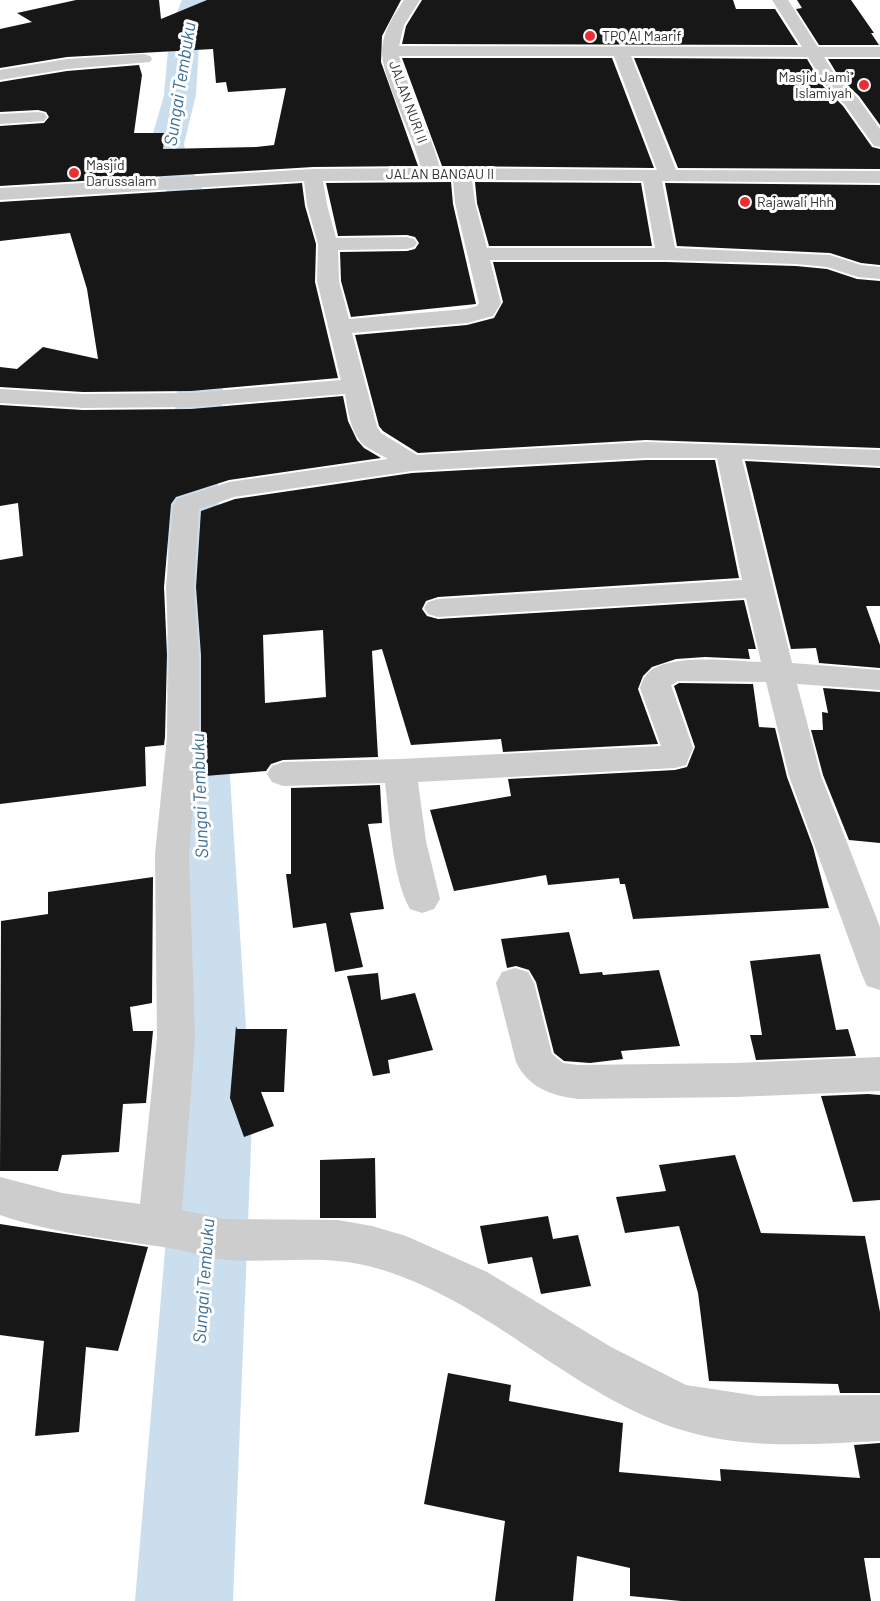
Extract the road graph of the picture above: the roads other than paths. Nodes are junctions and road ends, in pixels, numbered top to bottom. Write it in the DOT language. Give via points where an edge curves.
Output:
graph roads {
  1 [pos="412,0"];
  2 [pos="780,0"];
  3 [pos="390,51"];
  4 [pos="621,52"];
  5 [pos="814,52"];
  6 [pos="880,52"];
  7 [pos="144,59"];
  8 [pos="0,75"];
  9 [pos="38,117"];
  10 [pos="0,119"];
  11 [pos="880,142"];
  12 [pos="432,174"];
  13 [pos="462,174"];
  14 [pos="314,175"];
  15 [pos="660,175"];
  16 [pos="880,177"];
  17 [pos="0,194"];
  18 [pos="328,243"];
  19 [pos="408,243"];
  20 [pos="478,254"];
  21 [pos="666,254"];
  22 [pos="880,273"];
  23 [pos="339,327"];
  24 [pos="353,386"];
  25 [pos="0,396"];
  26 [pos="728,451"];
  27 [pos="880,458"];
  28 [pos="412,463"];
  29 [pos="758,588"];
  30 [pos="438,608"];
  31 [pos="779,672"];
  32 [pos="880,680"];
  33 [pos="400,771"];
  34 [pos="283,774"];
  35 [pos="422,899"];
  36 [pos="880,975"];
  37 [pos="515,983"];
  38 [pos="880,1074"];
  39 [pos="0,1196"];
  40 [pos="165,1227"];
  41 [pos="880,1418"];
  1 -- 3 [label="street, JALAN NURI II" via="396,25"];
  2 -- 5 [label="street"];
  3 -- 4 [label="street"];
  3 -- 12 [label="street, JALAN NURI II"];
  4 -- 5 [label="street"];
  4 -- 15 [label="street"];
  5 -- 6 [label="street"];
  5 -- 11 [label="street" via="831,81 851,101"];
  7 -- 8 [label="street" via="67,64"];
  9 -- 10 [label="street"];
  12 -- 13 [label="street, JALAN BANGAU II"];
  12 -- 14 [label="street, JALAN BANGAU II"];
  13 -- 15 [label="street, JALAN BANGAU II"];
  13 -- 20 [label="street"];
  14 -- 17 [label="street, JALAN BANGAU II"];
  14 -- 18 [label="street" via="317,205"];
  15 -- 16 [label="street, JALAN BANGAU II"];
  15 -- 21 [label="street"];
  18 -- 19 [label="street"];
  18 -- 23 [label="street" via="328,281"];
  20 -- 21 [label="street"];
  20 -- 23 [label="street" via="490,303 484,311 467,316"];
  21 -- 22 [label="street" via="825,260 858,271"];
  23 -- 24 [label="street"];
  24 -- 25 [label="street" via="197,399 83,401"];
  24 -- 28 [label="street" via="371,438"];
  26 -- 27 [label="street"];
  26 -- 28 [label="street" via="646,450"];
  26 -- 29 [label="street"];
  28 -- 40 [label="street" via="205,497 186,505 181,560 183,737 172,854 176,1038"];
  29 -- 30 [label="street"];
  29 -- 31 [label="street"];
  31 -- 32 [label="street"];
  31 -- 33 [label="street" via="677,671 660,678 655,688 677,748 675,757"];
  31 -- 36 [label="street" via="805,776"];
  33 -- 34 [label="street"];
  33 -- 35 [label="street" via="409,842"];
  37 -- 38 [label="street" via="536,1062 543,1072 557,1079 713,1080"];
  39 -- 40 [label="street" via="61,1212"];
  40 -- 41 [label="street" via="230,1240 332,1239 411,1257 466,1284 595,1364 683,1407 728,1419 777,1422"];
}
